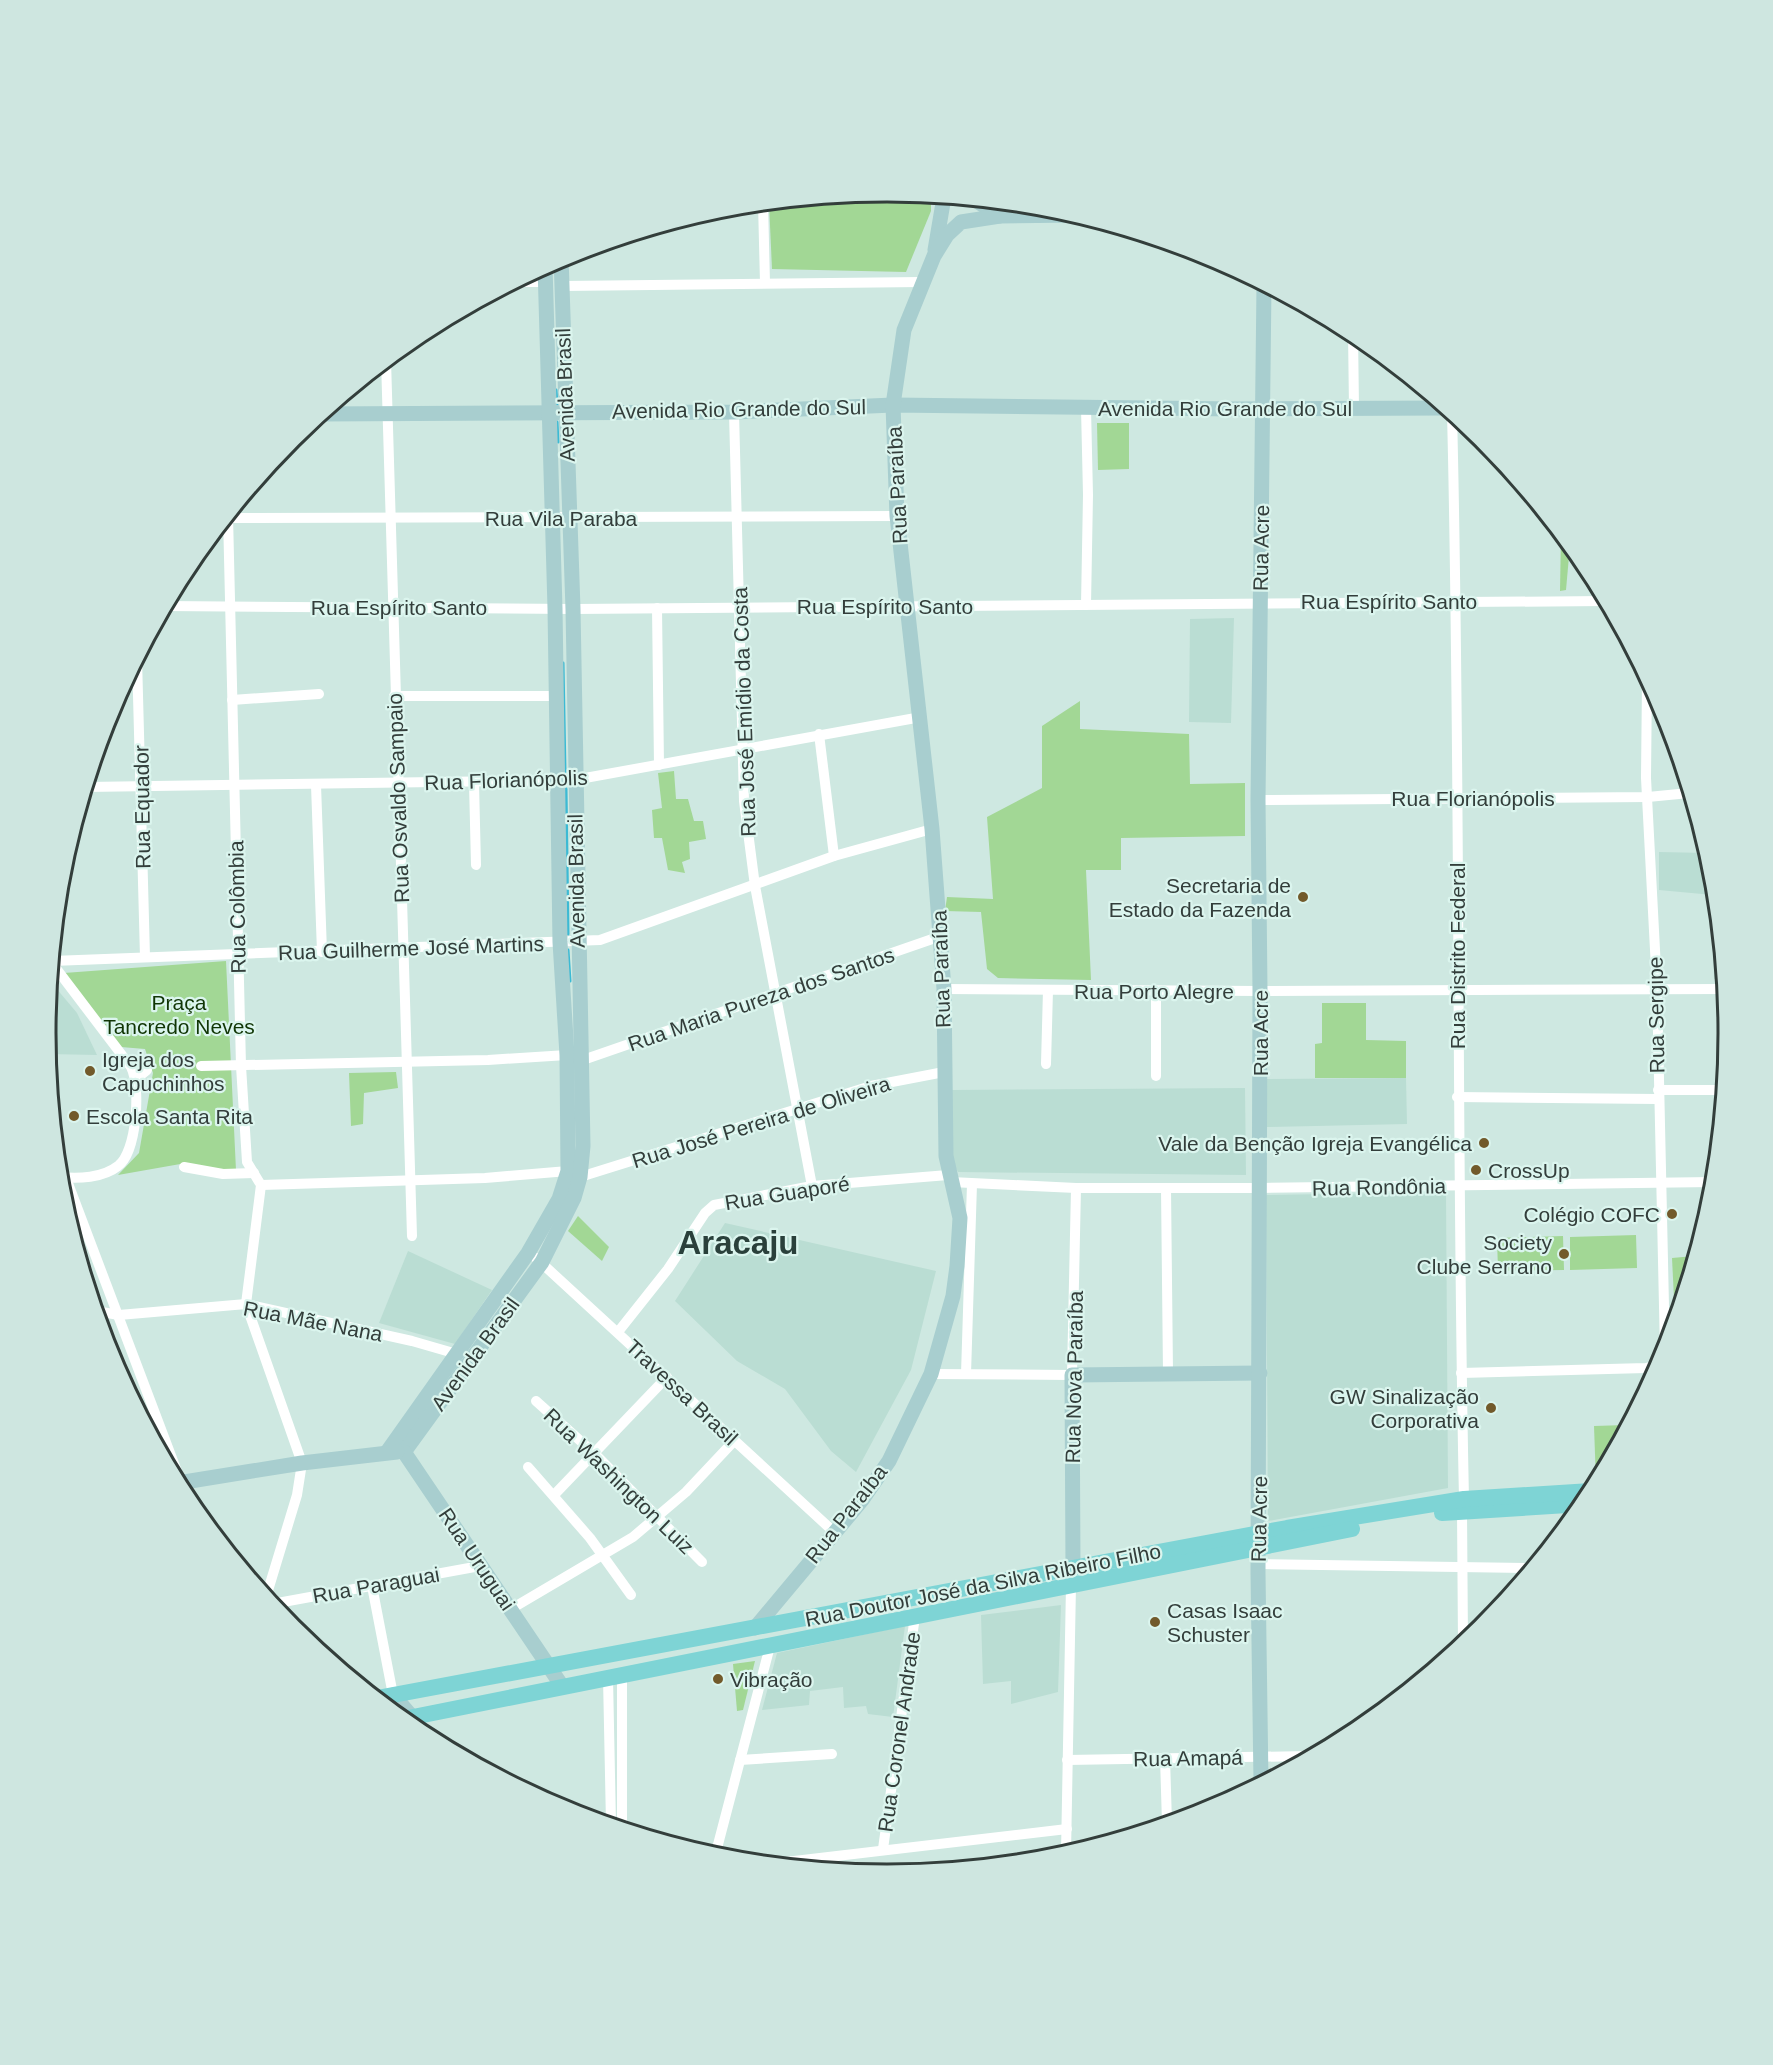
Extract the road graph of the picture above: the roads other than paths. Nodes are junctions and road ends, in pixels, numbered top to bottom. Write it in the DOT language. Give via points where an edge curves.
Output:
graph roads {
  1 [pos="943,203"];
  2 [pos="999,210"];
  3 [pos="763,211"];
  4 [pos="1011,211"];
  5 [pos="1036,215"];
  6 [pos="934,256"];
  7 [pos="561,268"];
  8 [pos="546,275"];
  9 [pos="530,282"];
  10 [pos="546,282"];
  11 [pos="922,282"];
  12 [pos="765,283"];
  13 [pos="562,286"];
  14 [pos="1264,292"];
  15 [pos="1353,346"];
  16 [pos="386,369"];
  17 [pos="893,405"];
  18 [pos="1086,408"];
  19 [pos="1263,408"];
  20 [pos="1434,408"];
  21 [pos="1354,409"];
  22 [pos="734,412"];
  23 [pos="387,413"];
  24 [pos="558,413"];
  25 [pos="333,414"];
  26 [pos="1452,425"];
  27 [pos="736,516"];
  28 [pos="897,516"];
  29 [pos="235,517"];
  30 [pos="552,518"];
  31 [pos="569,518"];
  32 [pos="392,519"];
  33 [pos="227,527"];
  34 [pos="1457,601"];
  35 [pos="1596,601"];
  36 [pos="1261,602"];
  37 [pos="907,604"];
  38 [pos="1086,605"];
  39 [pos="174,606"];
  40 [pos="738,606"];
  41 [pos="229,607"];
  42 [pos="392,607"];
  43 [pos="555,608"];
  44 [pos="657,608"];
  45 [pos="573,609"];
  46 [pos="138,673"];
  47 [pos="319,694"];
  48 [pos="394,696"];
  49 [pos="557,696"];
  50 [pos="1647,699"];
  51 [pos="232,700"];
  52 [pos="921,717"];
  53 [pos="819,734"];
  54 [pos="742,748"];
  55 [pos="659,765"];
  56 [pos="574,780"];
  57 [pos="558,781"];
  58 [pos="474,783"];
  59 [pos="316,784"];
  60 [pos="399,784"];
  61 [pos="234,785"];
  62 [pos="142,786"];
  63 [pos="93,787"];
  64 [pos="1682,794"];
  65 [pos="1457,797"];
  66 [pos="1648,797"];
  67 [pos="1258,800"];
  68 [pos="932,829"];
  69 [pos="834,856"];
  70 [pos="476,865"];
  71 [pos="755,886"];
  72 [pos="941,936"];
  73 [pos="560,942"];
  74 [pos="578,942"];
  75 [pos="403,949"];
  76 [pos="322,951"];
  77 [pos="238,955"];
  78 [pos="145,957"];
  79 [pos="59,962"];
  80 [pos="58,970"];
  81 [pos="1657,988"];
  82 [pos="944,989"];
  83 [pos="1716,989"];
  84 [pos="1048,990"];
  85 [pos="1457,990"];
  86 [pos="1156,991"];
  87 [pos="1260,991"];
  88 [pos="777,994"];
  89 [pos="574,1058"];
  90 [pos="406,1062"];
  91 [pos="1046,1064"];
  92 [pos="201,1066"];
  93 [pos="241,1066"];
  94 [pos="147,1070"];
  95 [pos="944,1072"];
  96 [pos="1156,1076"];
  97 [pos="137,1078"];
  98 [pos="1716,1090"];
  99 [pos="1658,1094"];
  100 [pos="1457,1097"];
  101 [pos="796,1111"];
  102 [pos="184,1167"];
  103 [pos="254,1173"];
  104 [pos="574,1174"];
  105 [pos="68,1177"];
  106 [pos="950,1178"];
  107 [pos="409,1181"];
  108 [pos="1704,1182"];
  109 [pos="1659,1183"];
  110 [pos="972,1184"];
  111 [pos="261,1185"];
  112 [pos="812,1186"];
  113 [pos="1459,1186"];
  114 [pos="1076,1188"];
  115 [pos="1166,1188"];
  116 [pos="1260,1188"];
  117 [pos="72,1199"];
  118 [pos="412,1236"];
  119 [pos="528,1253"];
  120 [pos="542,1262"];
  121 [pos="246,1304"];
  122 [pos="105,1313"];
  123 [pos="119,1315"];
  124 [pos="1664,1324"];
  125 [pos="618,1332"];
  126 [pos="457,1354"];
  127 [pos="1646,1369"];
  128 [pos="1168,1373"];
  129 [pos="1260,1373"];
  130 [pos="1461,1373"];
  131 [pos="932,1374"];
  132 [pos="966,1374"];
  133 [pos="1072,1375"];
  134 [pos="667,1377"];
  135 [pos="536,1401"];
  136 [pos="734,1440"];
  137 [pos="165,1444"];
  138 [pos="387,1452"];
  139 [pos="404,1452"];
  140 [pos="595,1454"];
  141 [pos="302,1463"];
  142 [pos="528,1467"];
  143 [pos="189,1482"];
  144 [pos="1578,1492"];
  145 [pos="554,1495"];
  146 [pos="1570,1504"];
  147 [pos="1463,1505"];
  148 [pos="659,1517"];
  149 [pos="834,1532"];
  150 [pos="1259,1549"];
  151 [pos="602,1554"];
  152 [pos="702,1562"];
  153 [pos="480,1566"];
  154 [pos="1073,1567"];
  155 [pos="1463,1567"];
  156 [pos="1521,1568"];
  157 [pos="1071,1585"];
  158 [pos="372,1586"];
  159 [pos="269,1587"];
  160 [pos="631,1595"];
  161 [pos="282,1602"];
  162 [pos="511,1609"];
  163 [pos="915,1616"];
  164 [pos="755,1628"];
  165 [pos="1463,1630"];
  166 [pos="770,1646"];
  167 [pos="549,1666"];
  168 [pos="615,1675"];
  169 [pos="562,1686"];
  170 [pos="385,1695"];
  171 [pos="386,1696"];
  172 [pos="419,1719"];
  173 [pos="832,1754"];
  174 [pos="1294,1756"];
  175 [pos="1260,1757"];
  176 [pos="1165,1758"];
  177 [pos="740,1760"];
  178 [pos="1067,1760"];
  179 [pos="1261,1774"];
  180 [pos="1167,1814"];
  181 [pos="611,1816"];
  182 [pos="622,1820"];
  183 [pos="1067,1829"];
  184 [pos="1066,1844"];
  185 [pos="717,1846"];
  186 [pos="883,1849"];
  187 [pos="806,1859"];
  1 -- 6 [label="street"];
  2 -- 6 [label="street" via="961,222"];
  3 -- 12 [label="street"];
  4 -- 5 [label="street"];
  6 -- 11 [label="street, Rua Paraíba"];
  7 -- 13 [label="street, Avenida Brasil"];
  8 -- 10 [label="street, Avenida Brasil"];
  9 -- 10 [label="street"];
  10 -- 24 [label="street, Avenida Brasil"];
  11 -- 12 [label="street"];
  11 -- 17 [label="street, Rua Paraíba" via="904,330"];
  12 -- 13 [label="street"];
  13 -- 24 [label="street, Avenida Brasil"];
  14 -- 19 [label="street, Rua Acre"];
  15 -- 21 [label="street"];
  16 -- 23 [label="street, Rua Osvaldo Sampaio"];
  17 -- 18 [label="street, Avenida Rio Grande do Sul"];
  17 -- 22 [label="street, Avenida Rio Grande do Sul"];
  17 -- 28 [label="street, Rua Paraíba"];
  18 -- 19 [label="street, Avenida Rio Grande do Sul"];
  18 -- 38 [label="street"];
  19 -- 21 [label="street, Avenida Rio Grande do Sul"];
  19 -- 36 [label="street, Rua Acre"];
  20 -- 21 [label="street, Avenida Rio Grande do Sul"];
  22 -- 24 [label="street, Avenida Rio Grande do Sul"];
  22 -- 27 [label="street, Rua José Emídio da Costa"];
  23 -- 24 [label="street, Avenida Rio Grande do Sul"];
  23 -- 25 [label="street, Avenida Rio Grande do Sul"];
  23 -- 32 [label="street, Rua Osvaldo Sampaio"];
  24 -- 30 [label="street, Avenida Brasil"];
  24 -- 31 [label="street, Avenida Brasil"];
  26 -- 34 [label="street, Rua Distrito Federal"];
  27 -- 28 [label="street, Rua Vila Paraba"];
  27 -- 31 [label="street, Rua Vila Paraba"];
  27 -- 40 [label="street, Rua José Emídio da Costa"];
  28 -- 37 [label="street, Rua Paraíba"];
  29 -- 32 [label="street, Rua Vila Paraba"];
  30 -- 31 [label="street, Rua Vila Paraba"];
  30 -- 32 [label="street, Rua Vila Paraba"];
  30 -- 43 [label="street, Avenida Brasil"];
  31 -- 45 [label="street, Avenida Brasil"];
  32 -- 42 [label="street, Rua Osvaldo Sampaio"];
  33 -- 41 [label="street, Rua Colômbia"];
  34 -- 35 [label="street, Rua Espírito Santo"];
  34 -- 36 [label="street, Rua Espírito Santo"];
  34 -- 65 [label="street, Rua Distrito Federal"];
  36 -- 38 [label="street, Rua Espírito Santo"];
  36 -- 67 [label="street, Rua Acre"];
  37 -- 38 [label="street, Rua Espírito Santo"];
  37 -- 40 [label="street, Rua Espírito Santo"];
  37 -- 52 [label="street, Rua Paraíba"];
  39 -- 41 [label="street, Rua Espírito Santo"];
  40 -- 44 [label="street, Rua Espírito Santo"];
  40 -- 54 [label="street, Rua José Emídio da Costa"];
  41 -- 42 [label="street, Rua Espírito Santo"];
  41 -- 51 [label="street, Rua Colômbia"];
  42 -- 43 [label="street, Rua Espírito Santo"];
  42 -- 48 [label="street, Rua Osvaldo Sampaio"];
  43 -- 45 [label="street, Rua Espírito Santo"];
  43 -- 49 [label="street, Avenida Brasil"];
  44 -- 45 [label="street, Rua Espírito Santo"];
  44 -- 55 [label="street"];
  45 -- 56 [label="street, Avenida Brasil"];
  46 -- 62 [label="street, Rua Equador"];
  47 -- 51 [label="street"];
  48 -- 49 [label="street"];
  48 -- 60 [label="street, Rua Osvaldo Sampaio"];
  49 -- 57 [label="street, Avenida Brasil"];
  50 -- 66 [label="street, Rua Sergipe"];
  51 -- 61 [label="street, Rua Colômbia"];
  52 -- 53 [label="street, Rua Florianópolis"];
  52 -- 68 [label="street, Rua Paraíba"];
  53 -- 54 [label="street, Rua Florianópolis"];
  53 -- 69 [label="street"];
  54 -- 55 [label="street, Rua Florianópolis"];
  54 -- 71 [label="street, Rua José Emídio da Costa"];
  55 -- 56 [label="street, Rua Florianópolis"];
  56 -- 57 [label="street, Rua Florianópolis"];
  56 -- 74 [label="street, Avenida Brasil"];
  57 -- 58 [label="street, Rua Florianópolis"];
  57 -- 73 [label="street, Avenida Brasil"];
  58 -- 60 [label="street, Rua Florianópolis"];
  58 -- 70 [label="street"];
  59 -- 60 [label="street, Rua Florianópolis"];
  59 -- 61 [label="street, Rua Florianópolis"];
  59 -- 76 [label="street"];
  60 -- 75 [label="street, Rua Osvaldo Sampaio"];
  61 -- 62 [label="street, Rua Florianópolis"];
  61 -- 77 [label="street, Rua Colômbia"];
  62 -- 63 [label="street, Rua Florianópolis"];
  62 -- 78 [label="street, Rua Equador"];
  64 -- 66 [label="street, Rua Florianópolis"];
  65 -- 66 [label="street, Rua Florianópolis"];
  65 -- 67 [label="street, Rua Florianópolis"];
  65 -- 85 [label="street, Rua Distrito Federal"];
  66 -- 81 [label="street, Rua Sergipe"];
  67 -- 87 [label="street, Rua Acre"];
  68 -- 69 [label="street, Rua Guilherme José Martins"];
  68 -- 72 [label="street, Rua Paraíba"];
  69 -- 71 [label="street, Rua Guilherme José Martins"];
  71 -- 74 [label="street, Rua Guilherme José Martins" via="616,936"];
  71 -- 88 [label="street, Rua José Emídio da Costa"];
  72 -- 82 [label="street, Rua Paraíba"];
  72 -- 88 [label="street, Rua Maria Pureza dos Santos"];
  73 -- 74 [label="street, Rua Guilherme José Martins"];
  73 -- 75 [label="street, Rua Guilherme José Martins"];
  73 -- 89 [label="street, Avenida Brasil"];
  74 -- 89 [label="street, Avenida Brasil"];
  75 -- 76 [label="street, Rua Guilherme José Martins"];
  75 -- 90 [label="street, Rua Osvaldo Sampaio"];
  76 -- 77 [label="street, Rua Guilherme José Martins"];
  77 -- 78 [label="street, Rua Guilherme José Martins"];
  77 -- 93 [label="street, Rua Colômbia"];
  78 -- 79 [label="street, Rua Guilherme José Martins"];
  80 -- 97 [label="street"];
  81 -- 83 [label="street, Rua Porto Alegre"];
  81 -- 85 [label="street, Rua Porto Alegre"];
  81 -- 99 [label="street, Rua Sergipe"];
  82 -- 84 [label="street, Rua Porto Alegre"];
  82 -- 95 [label="street, Rua Paraíba"];
  84 -- 86 [label="street, Rua Porto Alegre"];
  84 -- 91 [label="street"];
  85 -- 87 [label="street, Rua Porto Alegre"];
  85 -- 100 [label="street, Rua Distrito Federal"];
  86 -- 87 [label="street, Rua Porto Alegre"];
  86 -- 96 [label="street"];
  87 -- 116 [label="street, Rua Acre"];
  88 -- 89 [label="street, Rua Maria Pureza dos Santos"];
  88 -- 101 [label="street, Rua José Emídio da Costa"];
  89 -- 90 [label="street, Rua Maria Pureza dos Santos"];
  89 -- 104 [label="street, Avenida Brasil" via="583,1146"];
  90 -- 93 [label="street, Rua Maria Pureza dos Santos"];
  90 -- 107 [label="street, Rua Osvaldo Sampaio"];
  92 -- 93 [label="street, Rua Maria Pureza dos Santos"];
  93 -- 103 [label="street, Rua Colômbia" via="247,1162"];
  94 -- 97 [label="street"];
  95 -- 101 [label="street, Rua José Pereira de Oliveira" via="871,1086"];
  95 -- 106 [label="street, Rua Paraíba" via="944,1139"];
  97 -- 105 [label="street" via="137,1106 125,1155 118,1167 101,1175"];
  98 -- 99 [label="street"];
  99 -- 100 [label="street"];
  99 -- 109 [label="street, Rua Sergipe"];
  100 -- 113 [label="street, Rua Distrito Federal"];
  101 -- 104 [label="street, Rua José Pereira de Oliveira"];
  101 -- 112 [label="street, Rua José Emídio da Costa"];
  102 -- 103 [label="street" via="223,1174"];
  103 -- 111 [label="street, Rua Colômbia"];
  104 -- 107 [label="street, Rua José Pereira de Oliveira"];
  104 -- 119 [label="street, Avenida Brasil"];
  104 -- 120 [label="street, Avenida Brasil" via="574,1198"];
  106 -- 110 [label="street, Rua Guaporé"];
  106 -- 112 [label="street, Rua Guaporé"];
  106 -- 131 [label="street, Rua Paraíba" via="960,1218 957,1266"];
  107 -- 111 [label="street, Rua José Pereira de Oliveira"];
  107 -- 118 [label="street, Rua Osvaldo Sampaio"];
  108 -- 109 [label="street, Rua Rondônia"];
  109 -- 113 [label="street, Rua Rondônia"];
  109 -- 124 [label="street, Rua Sergipe"];
  110 -- 114 [label="street, Rua Guaporé"];
  110 -- 132 [label="street"];
  111 -- 121 [label="street"];
  112 -- 125 [label="street, Rua Guaporé" via="730,1200 709,1209"];
  113 -- 116 [label="street, Rua Rondônia"];
  113 -- 130 [label="street, Rua Distrito Federal"];
  114 -- 115 [label="street, Rua Guaporé"];
  114 -- 133 [label="street, Rua Nova Paraíba"];
  115 -- 116 [label="street, Rua Guaporé"];
  115 -- 128 [label="street"];
  116 -- 129 [label="street, Rua Acre"];
  117 -- 123 [label="street"];
  119 -- 120 [label="street, Travessa Brasil"];
  119 -- 126 [label="street, Avenida Brasil"];
  120 -- 125 [label="street, Travessa Brasil"];
  120 -- 139 [label="street, Avenida Brasil"];
  121 -- 123 [label="street, Rua Mãe Nana"];
  121 -- 126 [label="street, Rua Mãe Nana"];
  121 -- 141 [label="street"];
  122 -- 123 [label="street, Rua Mãe Nana"];
  123 -- 137 [label="street"];
  125 -- 134 [label="street, Travessa Brasil"];
  126 -- 138 [label="street, Avenida Brasil"];
  127 -- 130 [label="street"];
  128 -- 129 [label="street"];
  128 -- 133 [label="street"];
  129 -- 150 [label="street, Rua Acre"];
  130 -- 147 [label="street, Rua Distrito Federal"];
  131 -- 132 [label="street"];
  131 -- 149 [label="street, Rua Paraíba" via="889,1461"];
  132 -- 133 [label="street"];
  133 -- 154 [label="street, Rua Nova Paraíba"];
  134 -- 136 [label="street, Travessa Brasil"];
  134 -- 140 [label="street"];
  135 -- 140 [label="street, Rua Washington Luiz"];
  136 -- 148 [label="street"];
  136 -- 149 [label="street, Travessa Brasil"];
  138 -- 139 [label="street"];
  138 -- 141 [label="street"];
  139 -- 153 [label="street, Rua Uruguai"];
  140 -- 145 [label="street"];
  140 -- 148 [label="street, Rua Washington Luiz"];
  141 -- 143 [label="street"];
  141 -- 159 [label="street" via="297,1495"];
  142 -- 145 [label="street"];
  144 -- 147 [label="main road, Rua Doutor José da Silva Ribeiro Filho"];
  145 -- 151 [label="street"];
  146 -- 147 [label="main road, Rua Doutor José da Silva Ribeiro Filho"];
  147 -- 150 [label="main road, Rua Doutor José da Silva Ribeiro Filho"];
  147 -- 155 [label="street, Rua Distrito Federal"];
  148 -- 151 [label="street"];
  148 -- 152 [label="street, Rua Washington Luiz"];
  149 -- 164 [label="street, Rua Paraíba"];
  150 -- 154 [label="main road, Rua Doutor José da Silva Ribeiro Filho"];
  150 -- 155 [label="street"];
  150 -- 157 [label="main road, Rua Doutor José da Silva Ribeiro Filho"];
  150 -- 175 [label="street, Rua Acre"];
  151 -- 160 [label="street"];
  151 -- 162 [label="street"];
  153 -- 158 [label="street, Rua Paraguai"];
  153 -- 162 [label="street, Rua Uruguai"];
  154 -- 164 [label="main road, Rua Doutor José da Silva Ribeiro Filho"];
  155 -- 156 [label="street"];
  155 -- 165 [label="street, Rua Distrito Federal"];
  157 -- 163 [label="main road, Rua Doutor José da Silva Ribeiro Filho"];
  157 -- 178 [label="street"];
  158 -- 161 [label="street, Rua Paraguai"];
  158 -- 170 [label="street"];
  162 -- 167 [label="street, Rua Uruguai"];
  163 -- 166 [label="main road, Rua Doutor José da Silva Ribeiro Filho"];
  163 -- 186 [label="street, Rua Coronel Andrade"];
  164 -- 167 [label="main road, Rua Doutor José da Silva Ribeiro Filho"];
  166 -- 168 [label="main road, Rua Doutor José da Silva Ribeiro Filho"];
  166 -- 177 [label="street"];
  167 -- 169 [label="street, Rua Uruguai"];
  167 -- 171 [label="main road, Rua Doutor José da Silva Ribeiro Filho"];
  168 -- 169 [label="main road, Rua Doutor José da Silva Ribeiro Filho"];
  168 -- 181 [label="street"];
  168 -- 182 [label="street"];
  169 -- 172 [label="main road, Rua Doutor José da Silva Ribeiro Filho"];
  173 -- 177 [label="street"];
  174 -- 175 [label="street, Rua Amapá"];
  175 -- 176 [label="street, Rua Amapá"];
  175 -- 179 [label="street, Rua Acre"];
  176 -- 178 [label="street, Rua Amapá"];
  176 -- 180 [label="street"];
  177 -- 185 [label="street"];
  178 -- 183 [label="street"];
  183 -- 184 [label="street"];
  183 -- 186 [label="street"];
  186 -- 187 [label="street"];
}
